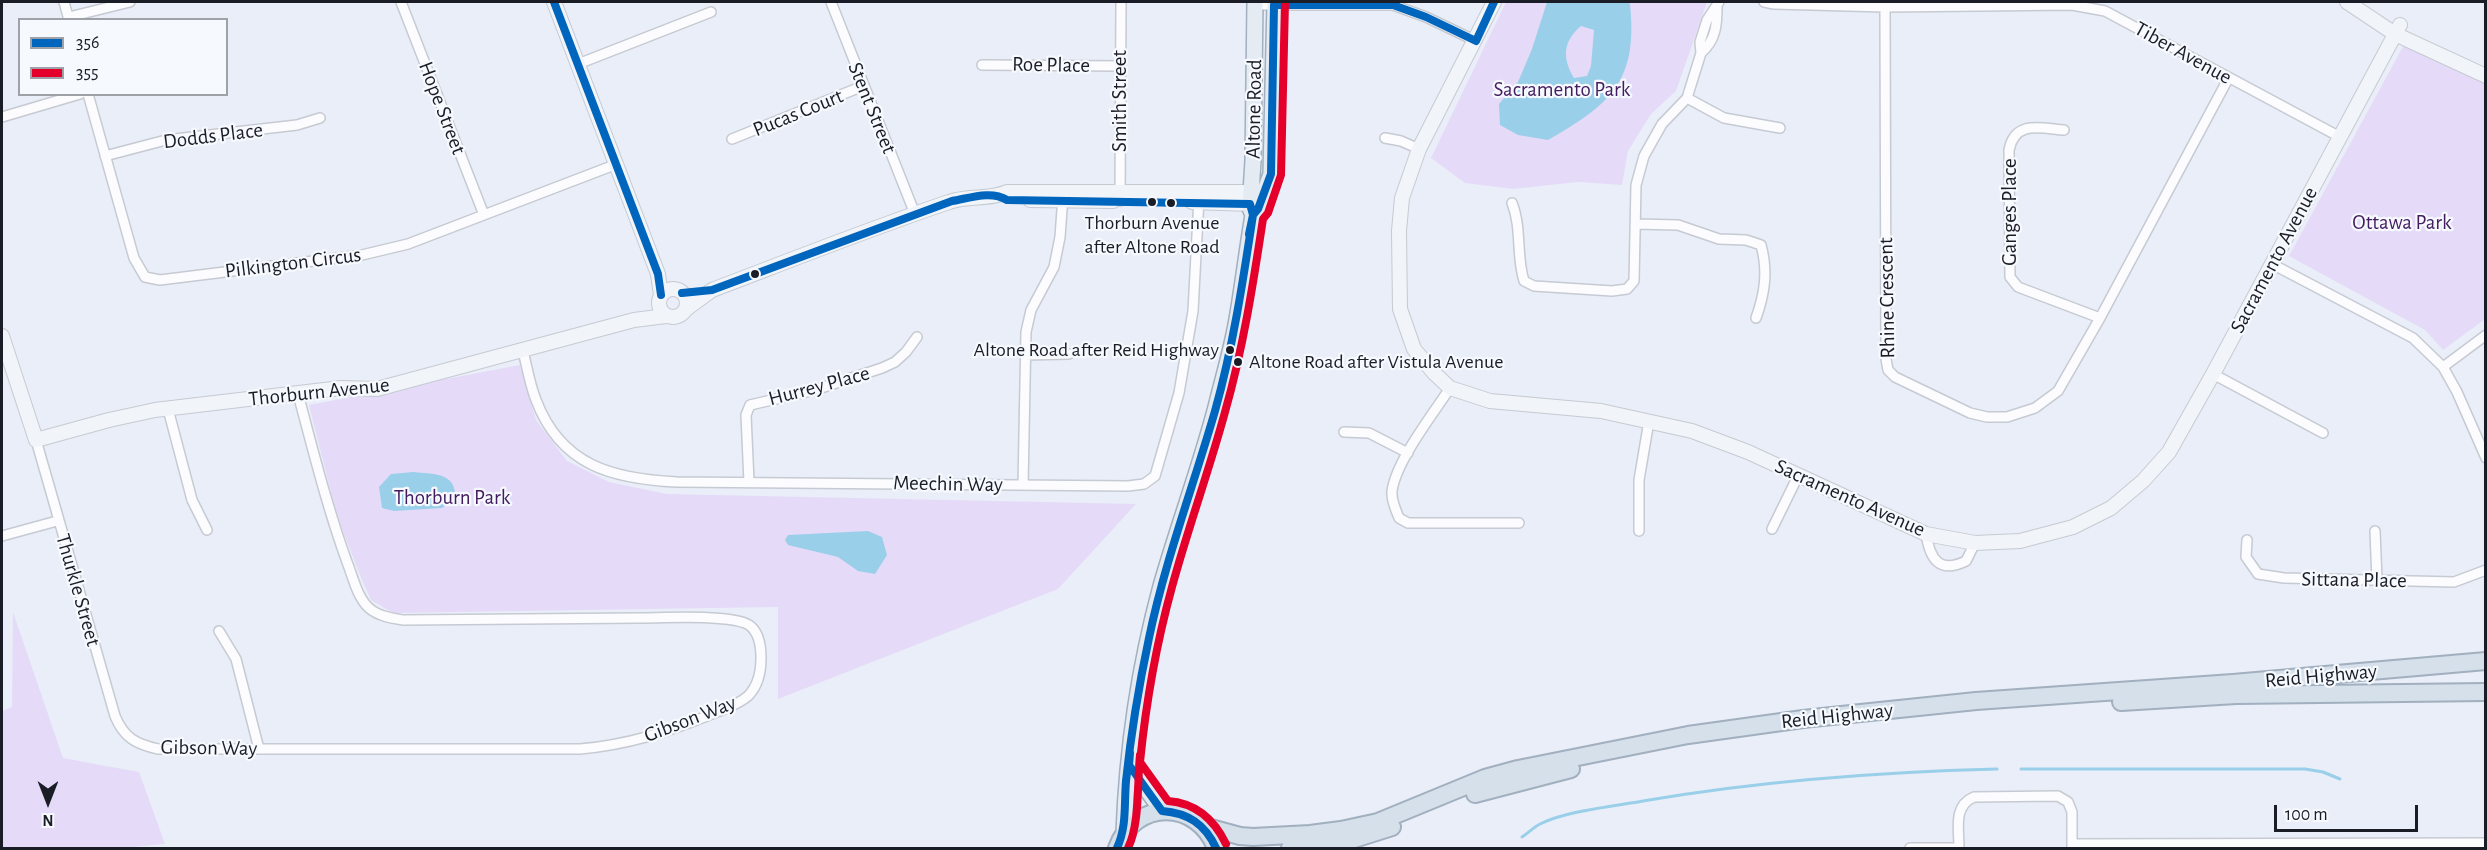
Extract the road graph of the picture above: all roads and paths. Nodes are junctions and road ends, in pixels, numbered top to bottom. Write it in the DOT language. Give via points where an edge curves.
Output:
graph roads {
  1 [pos="64,2"];
  2 [pos="130,2"];
  3 [pos="401,2"];
  4 [pos="554,2"];
  5 [pos="831,2"];
  6 [pos="1121,2"];
  7 [pos="1494,2"];
  8 [pos="1764,2"];
  9 [pos="2108,2"];
  10 [pos="2347,2"];
  11 [pos="2362,2"];
  12 [pos="1255,3"];
  13 [pos="1275,3"];
  14 [pos="1394,3"];
  15 [pos="2013,3"];
  16 [pos="1718,4"];
  17 [pos="1886,7"];
  18 [pos="2105,11"];
  19 [pos="711,12"];
  20 [pos="69,18"];
  21 [pos="2397,29"];
  22 [pos="1476,40"];
  23 [pos="578,64"];
  24 [pos="982,64"];
  25 [pos="1120,66"];
  26 [pos="2486,68"];
  27 [pos="2486,76"];
  28 [pos="2228,79"];
  29 [pos="863,86"];
  30 [pos="73,96"];
  31 [pos="89,96"];
  32 [pos="1687,98"];
  33 [pos="2,117"];
  34 [pos="320,118"];
  35 [pos="1780,129"];
  36 [pos="2064,130"];
  37 [pos="2340,137"];
  38 [pos="1385,138"];
  39 [pos="732,139"];
  40 [pos="1419,150"];
  41 [pos="105,156"];
  42 [pos="617,164"];
  43 [pos="1063,196"];
  44 [pos="1120,196"];
  45 [pos="1199,197"];
  46 [pos="1512,203"];
  47 [pos="1251,204"];
  48 [pos="915,214"];
  49 [pos="484,215"];
  50 [pos="1636,224"];
  51 [pos="2272,264"];
  52 [pos="712,290"];
  53 [pos="669,294"];
  54 [pos="686,309"];
  55 [pos="666,316"];
  56 [pos="1756,318"];
  57 [pos="2100,318"];
  58 [pos="634,320"];
  59 [pos="2486,335"];
  60 [pos="2,336"];
  61 [pos="917,337"];
  62 [pos="523,351"];
  63 [pos="1070,354"];
  64 [pos="1025,355"];
  65 [pos="2443,368"];
  66 [pos="2213,374"];
  67 [pos="1450,388"];
  68 [pos="298,394"];
  69 [pos="168,409"];
  70 [pos="1649,421"];
  71 [pos="1344,432"];
  72 [pos="2323,433"];
  73 [pos="36,440"];
  74 [pos="1408,453"];
  75 [pos="2486,458"];
  76 [pos="1798,476"];
  77 [pos="749,482"];
  78 [pos="1023,485"];
  79 [pos="57,521"];
  80 [pos="1519,523"];
  81 [pos="1773,529"];
  82 [pos="207,530"];
  83 [pos="1639,531"];
  84 [pos="2375,531"];
  85 [pos="1926,534"];
  86 [pos="2,536"];
  87 [pos="2247,540"];
  88 [pos="1974,543"];
  89 [pos="2486,570"];
  90 [pos="2376,580"];
  91 [pos="219,631"];
  92 [pos="2486,661"];
  93 [pos="2486,692"];
  94 [pos="126,737"];
  95 [pos="259,749"];
  96 [pos="1129,765"];
  97 [pos="1162,812"];
  98 [pos="1203,826"];
  99 [pos="1120,842"];
  100 [pos="2486,843"];
  101 [pos="2072,846"];
  102 [pos="2304,846"];
  103 [pos="2422,846"];
  104 [pos="1959,848"];
  105 [pos="1101,849"];
  106 [pos="1216,849"];
  107 [pos="1290,849"];
  108 [pos="1910,849"];
  1 -- 20 [label="street"];
  2 -- 20 [label="street"];
  3 -- 49 [label="street, Hope Street"];
  4 -- 23 [label="street"];
  5 -- 29 [label="street, Stent Street"];
  6 -- 25 [label="street, Smith Street"];
  7 -- 22 [label="street, Sacramento Avenue"];
  8 -- 17 [label="street, Tiber Avenue"];
  9 -- 18 [label="street"];
  10 -- 21 [label="street"];
  11 -- 21 [label="street"];
  12 -- 13 [label="street"];
  12 -- 47 [label="main road, Altone Road"];
  13 -- 14 [label="street"];
  13 -- 47 [label="main road, Altone Road" via="1271,174 1258,209"];
  14 -- 22 [label="street"];
  15 -- 17 [label="street, Tiber Avenue"];
  15 -- 18 [label="street, Tiber Avenue" via="2072,5"];
  16 -- 32 [label="street" via="1717,25 1710,45 1701,53"];
  17 -- 57 [label="street, Rhine Crescent" via="1888,370 1970,413 2007,417 2034,408 2058,391"];
  18 -- 28 [label="street, Tiber Avenue"];
  19 -- 23 [label="street"];
  21 -- 26 [label="street"];
  21 -- 27 [label="street"];
  21 -- 37 [label="street, Sacramento Avenue"];
  22 -- 40 [label="street, Sacramento Avenue"];
  23 -- 42 [label="street"];
  24 -- 25 [label="street, Roe Place"];
  25 -- 44 [label="street, Smith Street"];
  28 -- 37 [label="street, Tiber Avenue"];
  28 -- 57 [label="street, Rhine Crescent"];
  29 -- 39 [label="street, Pucas Court"];
  29 -- 48 [label="street, Stent Street"];
  30 -- 33 [label="street"];
  31 -- 41 [label="street, Pilkington Circus"];
  32 -- 35 [label="street" via="1724,117"];
  32 -- 50 [label="street" via="1662,124 1644,156 1635,185"];
  34 -- 41 [label="street, Dodds Place" via="297,125 166,140"];
  36 -- 57 [label="street, Ganges Place" via="2035,127 2022,129 2012,137 2010,277 2018,287"];
  37 -- 51 [label="street, Sacramento Avenue"];
  38 -- 40 [label="street"];
  40 -- 67 [label="street, Sacramento Avenue" via="1402,198 1400,309 1414,350"];
  41 -- 49 [label="street, Pilkington Circus" via="134,258 145,277 160,280 362,255 408,244"];
  42 -- 49 [label="street, Pilkington Circus"];
  42 -- 53 [label="street"];
  43 -- 44 [label="street"];
  43 -- 48 [label="street" via="960,199"];
  43 -- 64 [label="street" via="1054,267 1030,310"];
  44 -- 45 [label="street"];
  45 -- 47 [label="street"];
  45 -- 78 [label="street, Meechin Way" via="1193,311 1179,393 1155,476 1144,484 1128,486"];
  46 -- 50 [label="street" via="1517,216 1521,271 1524,281 1534,286 1627,289 1634,281"];
  47 -- 96 [label="main road, Altone Road" via="1230,349 1159,595 1133,724"];
  48 -- 52 [label="street"];
  50 -- 56 [label="street" via="1678,225 1719,239 1761,245 1765,293"];
  51 -- 65 [label="street" via="2413,338"];
  51 -- 66 [label="street, Sacramento Avenue"];
  52 -- 53 [label="street"];
  52 -- 54 [label="street"];
  53 -- 54 [label="street" via="687,301"];
  53 -- 55 [label="street" via="660,310"];
  53 -- 58 [label="street, Thorburn Avenue"];
  54 -- 55 [label="street, Thorburn Avenue" via="677,316"];
  55 -- 58 [label="street, Thorburn Avenue"];
  58 -- 62 [label="street, Thorburn Avenue"];
  59 -- 65 [label="street"];
  60 -- 73 [label="street"];
  61 -- 77 [label="street, Hurrey Place" via="895,362 882,368 815,390 750,405 746,415"];
  62 -- 68 [label="street, Thorburn Avenue" via="377,389 341,388"];
  62 -- 77 [label="street, Meechin Way" via="543,416 567,450 583,461 629,479"];
  63 -- 64 [label="street"];
  64 -- 78 [label="street"];
  65 -- 75 [label="street"];
  66 -- 72 [label="street"];
  66 -- 88 [label="street, Sacramento Avenue" via="2169,452 2143,481 2110,508 2073,527 2020,541"];
  67 -- 70 [label="street, Sacramento Avenue" via="1490,401 1601,411"];
  67 -- 74 [label="street"];
  68 -- 69 [label="street, Thorburn Avenue"];
  68 -- 95 [label="street, Gibson Way" via="331,517 360,597 368,608 403,620 725,619 750,625 758,635 760,673 756,686 735,705 675,730 602,747"];
  69 -- 73 [label="street, Thorburn Avenue" via="133,413"];
  69 -- 82 [label="street" via="192,500"];
  70 -- 76 [label="street, Sacramento Avenue" via="1702,434"];
  70 -- 83 [label="street" via="1640,480"];
  71 -- 74 [label="street" via="1369,434"];
  73 -- 79 [label="street, Thurkle Street"];
  74 -- 80 [label="street" via="1392,493 1399,518 1408,523"];
  76 -- 81 [label="street"];
  76 -- 85 [label="street, Sacramento Avenue"];
  77 -- 78 [label="street, Meechin Way"];
  79 -- 86 [label="street"];
  79 -- 94 [label="street, Thurkle Street" via="115,716"];
  84 -- 90 [label="street"];
  85 -- 88 [label="street, Sacramento Avenue"];
  85 -- 88 [label="street" via="1928,550 1943,565 1955,567 1966,561"];
  87 -- 90 [label="street, Sittana Place" via="2246,557 2258,574"];
  89 -- 90 [label="street, Sittana Place" via="2454,582"];
  91 -- 95 [label="street" via="236,659"];
  92 -- 98 [label="highway, Reid Highway" via="1803,718 1688,735 1518,769 1485,778 1378,822 1341,830 1253,837"];
  93 -- 107 [label="highway, Reid Highway" via="2236,695 1977,712 1804,730 1551,773 1490,789 1370,836"];
  94 -- 95 [label="street, Gibson Way" via="158,749"];
  96 -- 97 [label="main road"];
  96 -- 99 [label="main road, Altone Road"];
  97 -- 98 [label="highway, Reid Highway" via="1180,813"];
  97 -- 99 [label="highway" via="1137,820"];
  98 -- 106 [label="highway"];
  99 -- 105 [label="highway"];
  100 -- 103 [label="street"];
  101 -- 102 [label="street"];
  101 -- 104 [label="street" via="2072,812 2068,802 2058,796 1974,797 1964,801 1959,809"];
  102 -- 103 [label="street"];
  104 -- 108 [label="street"];
}
